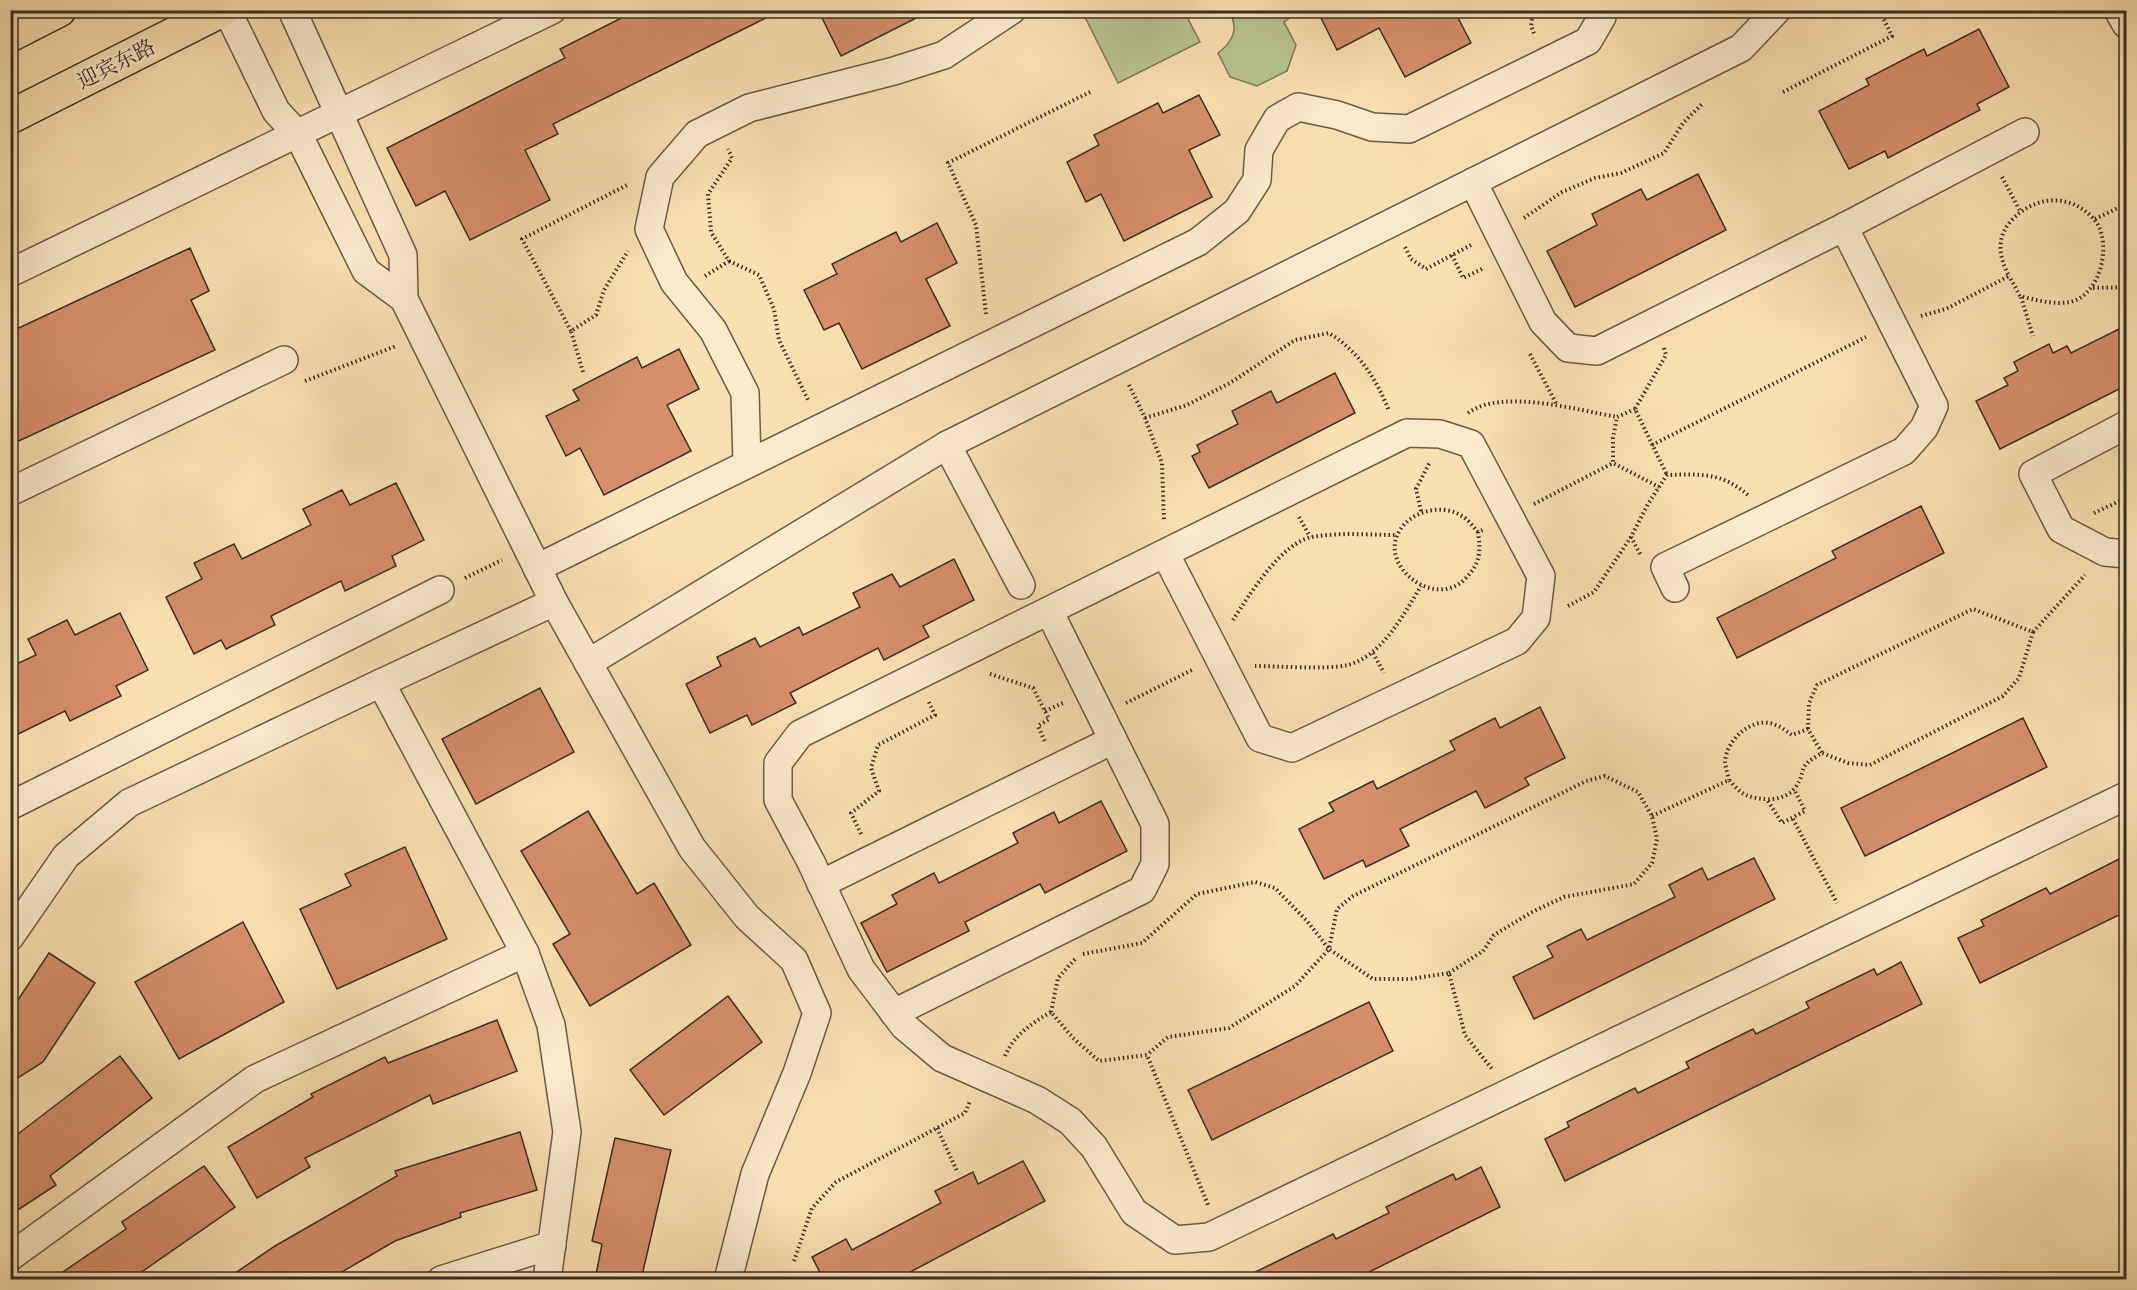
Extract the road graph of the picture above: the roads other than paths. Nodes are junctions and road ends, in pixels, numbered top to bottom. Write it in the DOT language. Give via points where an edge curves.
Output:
graph roads {
  1 [pos="59,10"];
  2 [pos="224,10"];
  3 [pos="292,10"];
  4 [pos="552,10"];
  5 [pos="1012,10"];
  6 [pos="1602,10"];
  7 [pos="1777,10"];
  8 [pos="2118,10"];
  9 [pos="2127,24"];
  10 [pos="10,35"];
  11 [pos="339,116"];
  12 [pos="10,117"];
  13 [pos="2025,132"];
  14 [pos="299,136"];
  15 [pos="1473,182"];
  16 [pos="1844,227"];
  17 [pos="10,273"];
  18 [pos="404,299"];
  19 [pos="284,360"];
  20 [pos="2127,425"];
  21 [pos="947,445"];
  22 [pos="747,463"];
  23 [pos="10,492"];
  24 [pos="1165,553"];
  25 [pos="2116,553"];
  26 [pos="532,558"];
  27 [pos="1021,585"];
  28 [pos="1676,588"];
  29 [pos="440,590"];
  30 [pos="554,602"];
  31 [pos="1049,611"];
  32 [pos="588,663"];
  33 [pos="381,683"];
  34 [pos="1113,740"];
  35 [pos="2127,796"];
  36 [pos="10,806"];
  37 [pos="821,884"];
  38 [pos="10,937"];
  39 [pos="525,953"];
  40 [pos="894,1013"];
  41 [pos="552,1245"];
  42 [pos="10,1257"];
  43 [pos="441,1280"];
  44 [pos="548,1280"];
  45 [pos="728,1280"];
  1 -- 10 [label="highway"];
  2 -- 12 [label="highway, 迎宾东路"];
  2 -- 14 [label="street" via="276,111"];
  3 -- 11 [label="street"];
  4 -- 11 [label="street"];
  5 -- 22 [label="street" via="944,55 749,108 697,134 660,177 649,229 674,282 712,330 745,393"];
  6 -- 22 [label="street" via="1588,41 1409,129 1372,127 1298,107 1277,119 1259,150 1257,180 1238,211 1198,242"];
  7 -- 15 [label="street" via="1741,48"];
  8 -- 9 [label="street"];
  11 -- 14 [label="street"];
  11 -- 18 [label="street" via="403,255"];
  13 -- 16 [label="street"];
  14 -- 17 [label="street"];
  14 -- 18 [label="street" via="366,270"];
  15 -- 16 [label="street" via="1543,322 1568,348 1597,351"];
  15 -- 21 [label="street"];
  16 -- 28 [label="street" via="1934,406 1924,428 1904,451 1665,567"];
  18 -- 26 [label="street"];
  19 -- 23 [label="street"];
  20 -- 25 [label="street" via="2033,474 2061,529"];
  21 -- 27 [label="street"];
  21 -- 32 [label="street"];
  22 -- 26 [label="street"];
  24 -- 24 [label="street" via="1260,738 1292,748 1517,641 1536,618 1541,576 1471,444 1440,434 1407,433"];
  24 -- 31 [label="street"];
  26 -- 30 [label="street"];
  29 -- 36 [label="street"];
  30 -- 32 [label="street"];
  30 -- 33 [label="street"];
  31 -- 34 [label="street"];
  31 -- 37 [label="street" via="800,734 778,764 778,800"];
  32 -- 45 [label="street" via="692,848 747,917 794,960 817,1013 755,1174"];
  33 -- 38 [label="street" via="129,803 66,856"];
  33 -- 39 [label="street"];
  34 -- 37 [label="street"];
  34 -- 40 [label="street" via="1155,824 1155,864 1142,890"];
  35 -- 40 [label="street" via="1209,1237 1175,1240 1134,1212 1094,1147 1070,1121 1037,1100 942,1058"];
  37 -- 40 [label="street" via="861,969"];
  39 -- 41 [label="street" via="551,1025 567,1132"];
  39 -- 42 [label="street" via="255,1079"];
  41 -- 43 [label="street"];
  41 -- 44 [label="street"];
}
